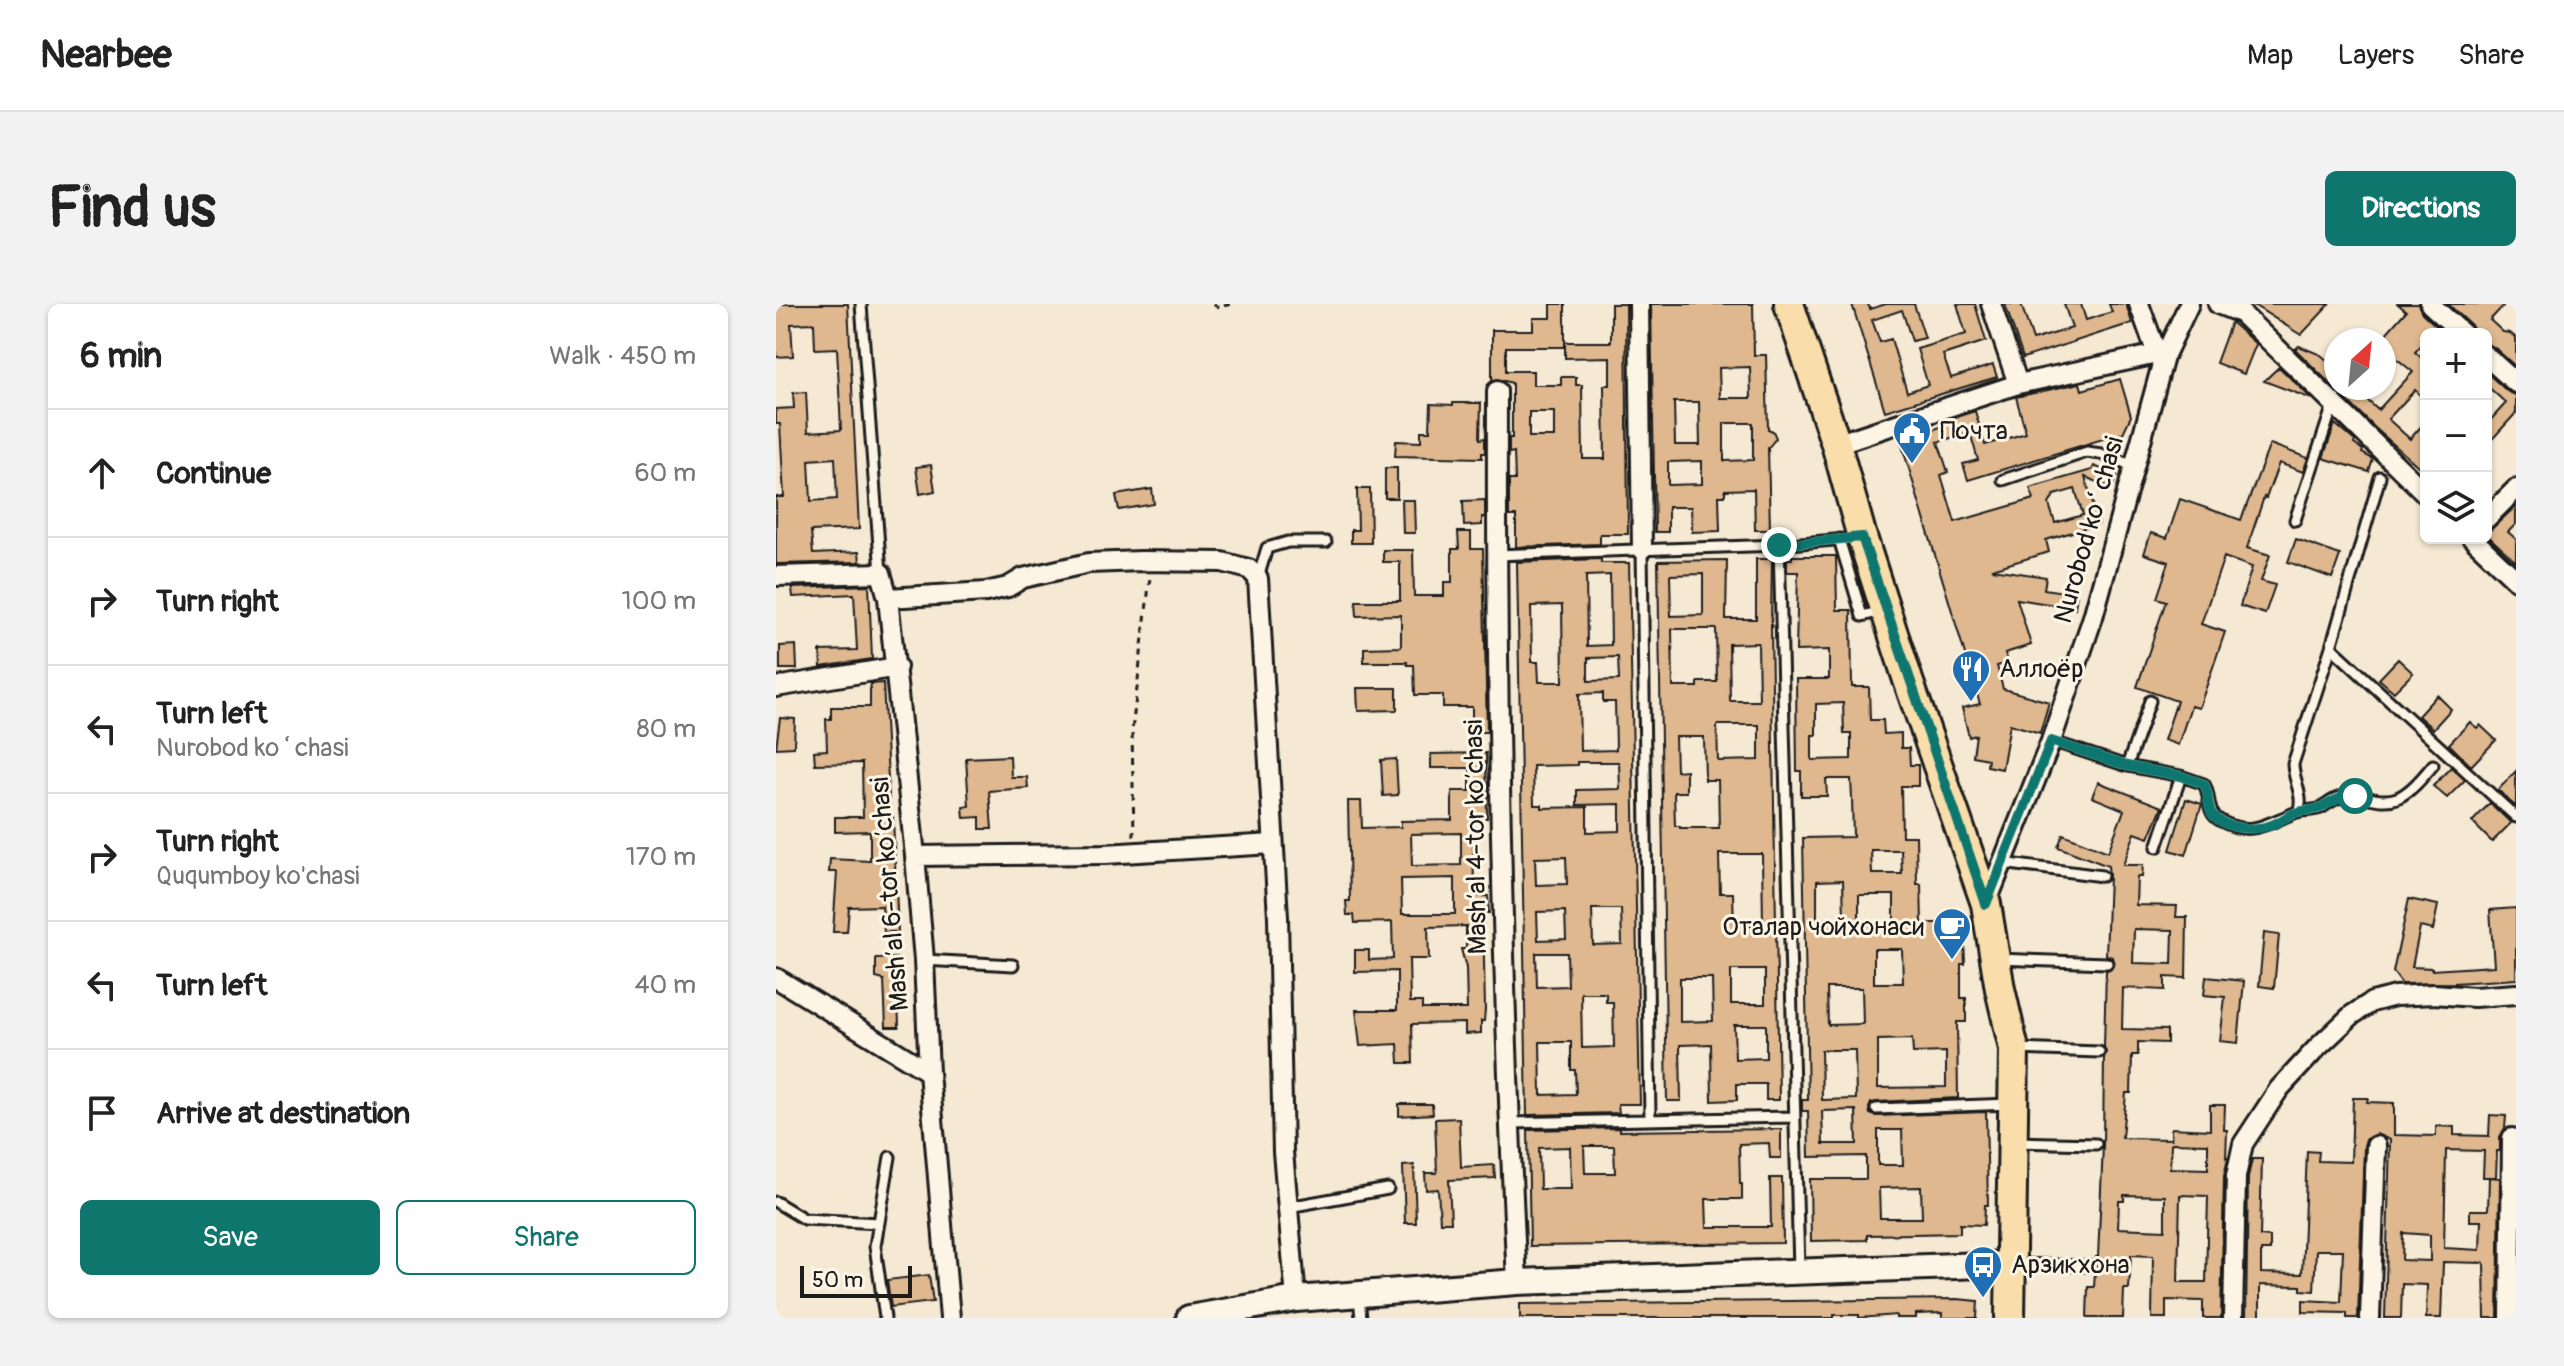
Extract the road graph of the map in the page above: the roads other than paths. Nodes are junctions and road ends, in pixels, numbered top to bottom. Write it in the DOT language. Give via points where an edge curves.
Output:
graph roads {
  1 [pos="861,304"];
  2 [pos="1639,304"];
  3 [pos="1789,304"];
  4 [pos="1991,304"];
  5 [pos="2139,304"];
  6 [pos="2189,304"];
  7 [pos="2218,304"];
  8 [pos="2430,304"];
  9 [pos="2456,328"];
  10 [pos="2161,355"];
  11 [pos="2492,361"];
  12 [pos="2516,383"];
  13 [pos="2018,384"];
  14 [pos="1497,391"];
  15 [pos="2334,402"];
  16 [pos="1836,444"];
  17 [pos="2134,466"];
  18 [pos="2380,477"];
  19 [pos="2003,480"];
  20 [pos="2420,488"];
  21 [pos="2516,489"];
  22 [pos="2492,513"];
  23 [pos="2295,520"];
  24 [pos="1850,538"];
  25 [pos="1326,542"];
  26 [pos="2478,544"];
  27 [pos="1779,545"];
  28 [pos="1642,549"];
  29 [pos="1496,555"];
  30 [pos="881,573"];
  31 [pos="776,576"];
  32 [pos="1258,578"];
  33 [pos="2516,580"];
  34 [pos="888,598"];
  35 [pos="2331,647"];
  36 [pos="897,667"];
  37 [pos="776,687"];
  38 [pos="2150,701"];
  39 [pos="2051,741"];
  40 [pos="2433,765"];
  41 [pos="2127,766"];
  42 [pos="2181,776"];
  43 [pos="2298,812"];
  44 [pos="2516,817"];
  45 [pos="1273,844"];
  46 [pos="2157,847"];
  47 [pos="915,856"];
  48 [pos="2002,863"];
  49 [pos="2102,876"];
  50 [pos="1986,904"];
  51 [pos="1995,958"];
  52 [pos="924,960"];
  53 [pos="2107,963"];
  54 [pos="1013,965"];
  55 [pos="776,978"];
  56 [pos="2516,994"];
  57 [pos="2014,1049"];
  58 [pos="2099,1052"];
  59 [pos="929,1072"];
  60 [pos="2014,1104"];
  61 [pos="1876,1109"];
  62 [pos="1794,1117"];
  63 [pos="1650,1119"];
  64 [pos="1509,1123"];
  65 [pos="2512,1138"];
  66 [pos="2012,1142"];
  67 [pos="2096,1144"];
  68 [pos="2376,1146"];
  69 [pos="890,1157"];
  70 [pos="1388,1189"];
  71 [pos="776,1202"];
  72 [pos="1288,1207"];
  73 [pos="879,1223"];
  74 [pos="2011,1264"];
  75 [pos="2089,1266"];
  76 [pos="1799,1271"];
  77 [pos="1517,1282"];
  78 [pos="1358,1293"];
  79 [pos="1296,1299"];
  80 [pos="1262,1312"];
  81 [pos="885,1318"];
  82 [pos="950,1318"];
  83 [pos="1189,1318"];
  84 [pos="1361,1318"];
  85 [pos="2010,1318"];
  86 [pos="2233,1318"];
  87 [pos="2370,1318"];
  88 [pos="2510,1318"];
  1 -- 30 [label="lane"];
  2 -- 28 [label="street"];
  3 -- 16 [label="main road"];
  4 -- 13 [label="street"];
  5 -- 10 [label="street"];
  6 -- 10 [label="street, Nurobod koʻchasi"];
  7 -- 15 [label="street" via="2241,313"];
  8 -- 9 [label="street"];
  10 -- 13 [label="street"];
  10 -- 17 [label="street, Nurobod koʻchasi"];
  11 -- 12 [label="street"];
  13 -- 16 [label="street"];
  14 -- 29 [label="street, Mashʼal 4-tor koʼchasi"];
  15 -- 20 [label="street"];
  15 -- 23 [label="lane"];
  16 -- 24 [label="main road"];
  17 -- 19 [label="lane" via="2087,452"];
  17 -- 39 [label="street, Nurobod koʻchasi" via="2093,617"];
  18 -- 35 [label="lane"];
  21 -- 22 [label="street"];
  24 -- 27 [label="lane"];
  24 -- 50 [label="main road" via="1885,610"];
  25 -- 32 [label="lane" via="1267,548"];
  26 -- 33 [label="street"];
  27 -- 28 [label="lane"];
  27 -- 62 [label="lane"];
  28 -- 29 [label="lane"];
  28 -- 63 [label="lane"];
  29 -- 64 [label="street, Mashʼal 4-tor koʼchasi"];
  30 -- 31 [label="street"];
  30 -- 34 [label="street, Mashʼal 6-tor koʼchasi"];
  32 -- 34 [label="street" via="1249,569 1222,562 1089,563 986,592"];
  32 -- 45 [label="street"];
  34 -- 36 [label="street, Mashʼal 6-tor koʼchasi"];
  35 -- 43 [label="lane" via="2293,764 2301,797"];
  35 -- 44 [label="lane"];
  36 -- 37 [label="street"];
  36 -- 47 [label="street, Mashʼal 6-tor koʼchasi"];
  38 -- 41 [label="lane"];
  39 -- 41 [label="lane"];
  39 -- 48 [label="street, Nurobod koʻchasi"];
  40 -- 43 [label="lane" via="2401,797 2387,801 2343,796"];
  41 -- 42 [label="lane"];
  42 -- 43 [label="lane" via="2204,784 2210,811 2233,826 2271,825"];
  42 -- 46 [label="lane"];
  45 -- 47 [label="street"];
  45 -- 72 [label="street"];
  47 -- 52 [label="street, Mashʼal 6-tor koʼchasi"];
  48 -- 49 [label="lane"];
  48 -- 50 [label="street, Nurobod koʻchasi"];
  50 -- 51 [label="main road"];
  51 -- 53 [label="lane"];
  51 -- 57 [label="main road"];
  52 -- 54 [label="lane"];
  52 -- 59 [label="street, Mashʼal 6-tor koʼchasi"];
  55 -- 59 [label="street"];
  56 -- 86 [label="street" via="2408,995 2372,1002 2352,1015 2279,1089 2243,1144 2236,1176"];
  57 -- 58 [label="lane"];
  57 -- 60 [label="main road"];
  59 -- 82 [label="street, Mashʼal 6-tor koʼchasi"];
  60 -- 61 [label="lane"];
  60 -- 66 [label="main road"];
  62 -- 63 [label="lane"];
  62 -- 76 [label="lane"];
  63 -- 64 [label="lane"];
  64 -- 77 [label="street, Mashʼal 4-tor koʼchasi"];
  65 -- 88 [label="street"];
  66 -- 67 [label="lane"];
  66 -- 74 [label="main road"];
  68 -- 87 [label="street"];
  69 -- 73 [label="lane"];
  70 -- 72 [label="lane"];
  71 -- 73 [label="lane" via="804,1219"];
  72 -- 79 [label="street"];
  73 -- 81 [label="lane" via="875,1246"];
  74 -- 75 [label="lane"];
  74 -- 76 [label="street"];
  74 -- 85 [label="main road"];
  76 -- 77 [label="street"];
  77 -- 78 [label="street"];
  78 -- 79 [label="street"];
  78 -- 84 [label="lane"];
  79 -- 80 [label="street"];
  80 -- 83 [label="street"];
}
